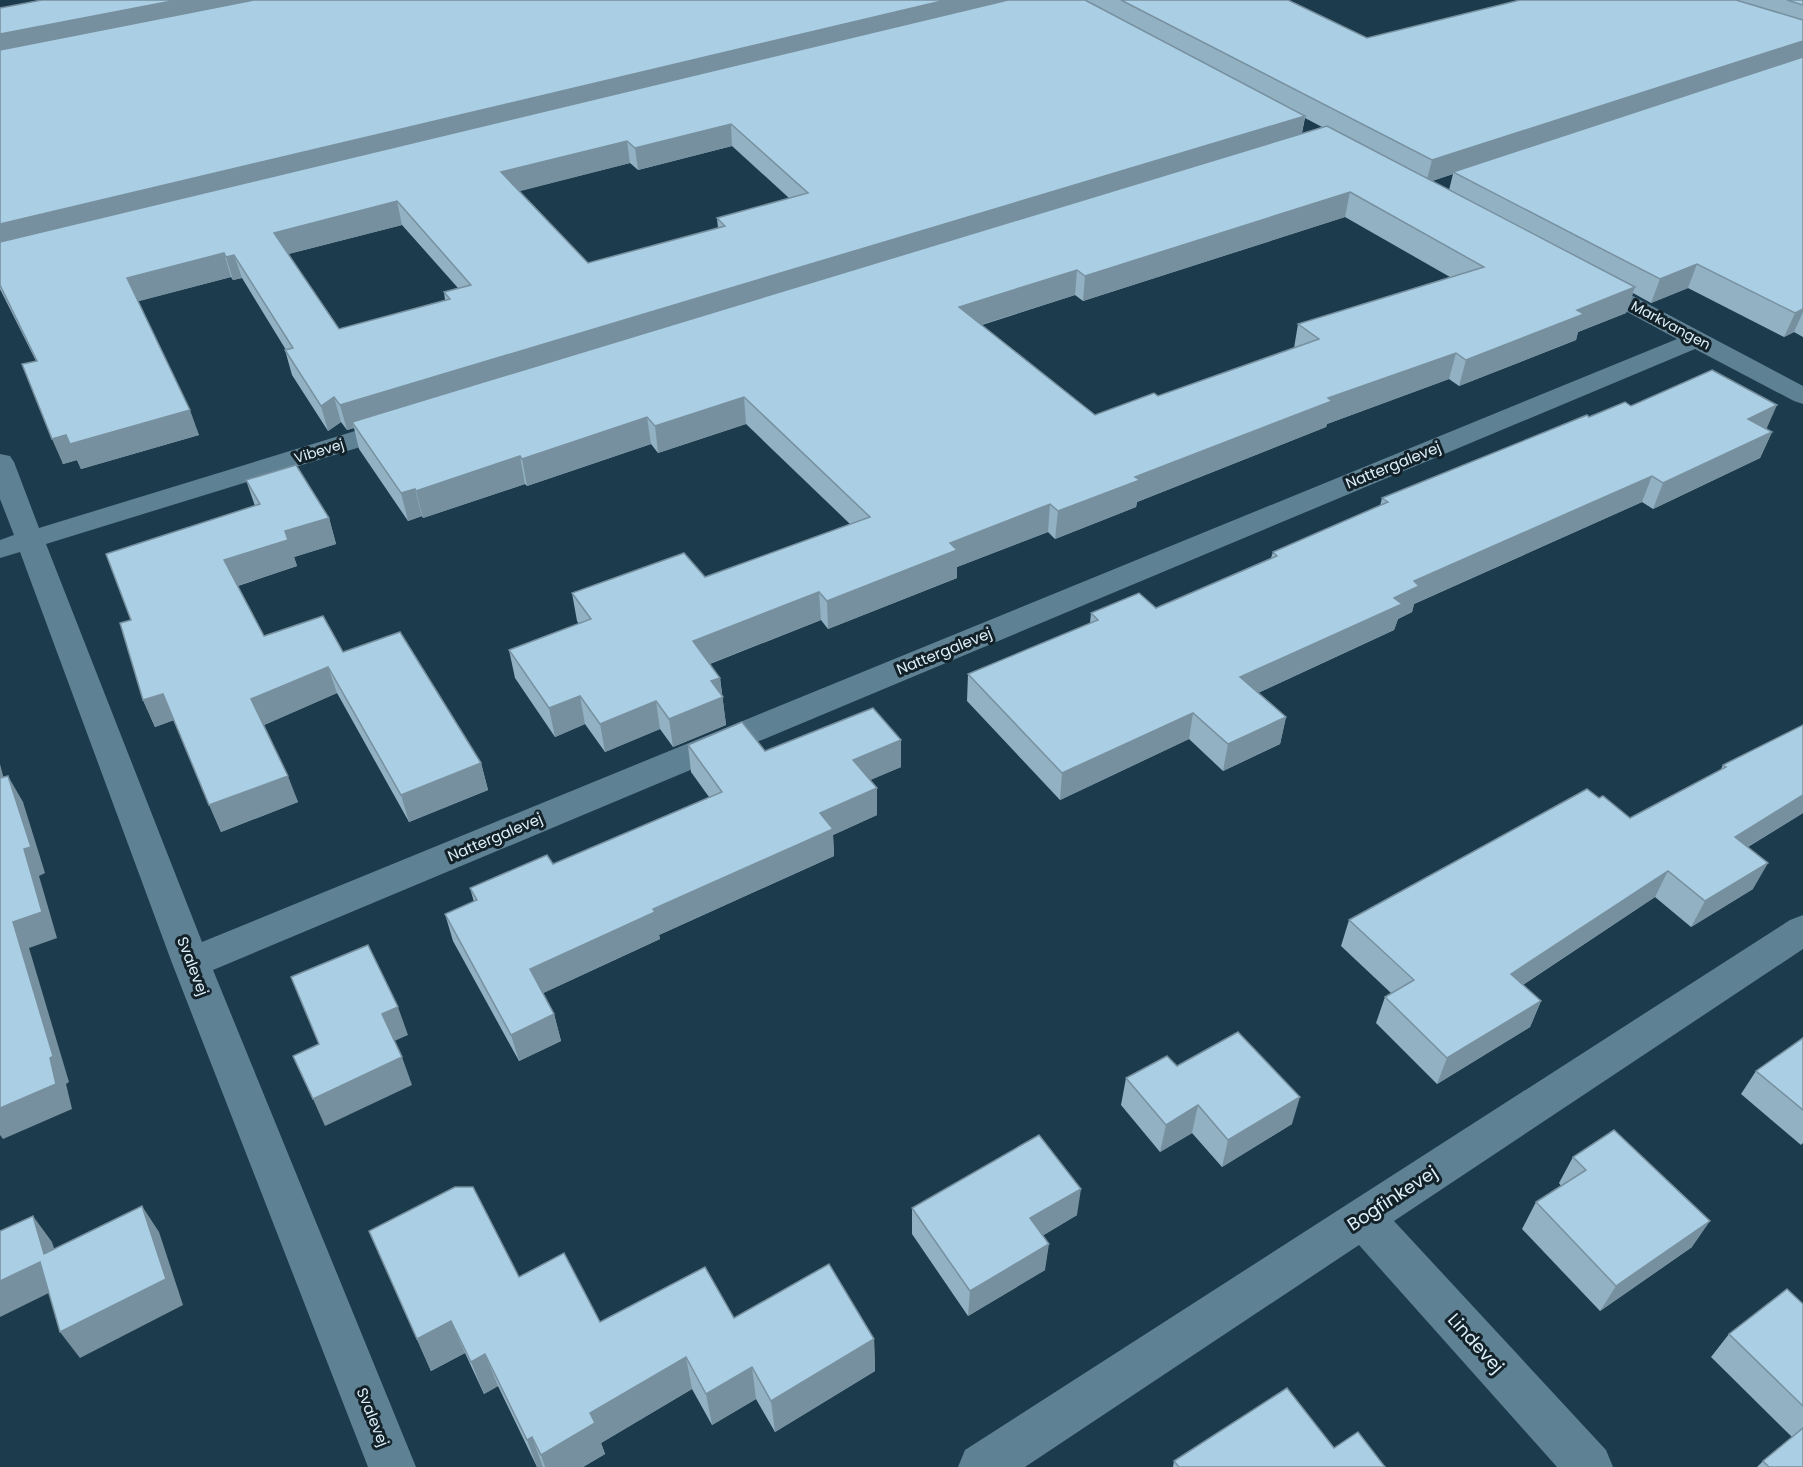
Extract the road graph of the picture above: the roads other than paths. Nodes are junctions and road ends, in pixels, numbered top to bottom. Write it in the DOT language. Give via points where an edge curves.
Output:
graph roads {
  1 [pos="1578,276"];
  2 [pos="1697,339"];
  3 [pos="1803,396"];
  4 [pos="421,419"];
  5 [pos="0,462"];
  6 [pos="15,544"];
  7 [pos="1803,930"];
  8 [pos="191,963"];
  9 [pos="1363,1218"];
  10 [pos="392,1467"];
  11 [pos="982,1467"];
  12 [pos="1589,1467"];
  1 -- 2 [label="street, Markvangen"];
  2 -- 3 [label="street, Markvangen"];
  2 -- 8 [label="street, Nattergalevej"];
  4 -- 6 [label="street, Vibevej"];
  5 -- 6 [label="street, Svalevej"];
  6 -- 8 [label="street, Svalevej"];
  7 -- 9 [label="street, Bogfinkevej"];
  8 -- 10 [label="street, Svalevej"];
  9 -- 11 [label="street, Bogfinkevej"];
  9 -- 12 [label="street, Lindevej"];
}
